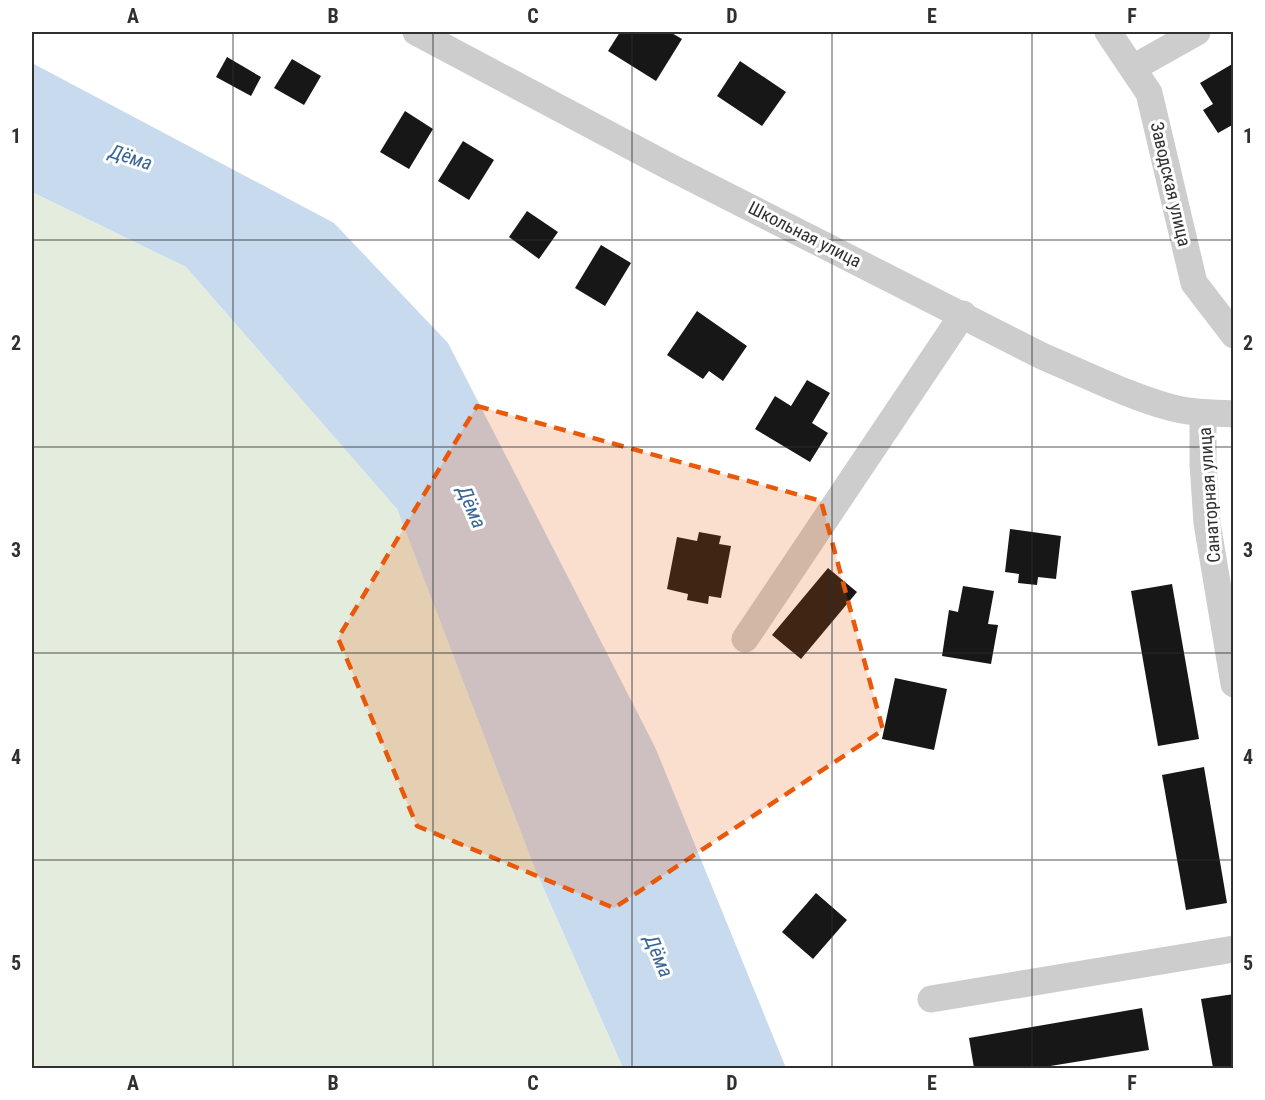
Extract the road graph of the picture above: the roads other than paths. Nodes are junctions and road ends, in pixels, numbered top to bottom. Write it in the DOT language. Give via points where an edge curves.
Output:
graph roads {
  1 [pos="416,32"];
  2 [pos="1108,32"];
  3 [pos="1197,32"];
  4 [pos="1132,68"];
  5 [pos="963,314"];
  6 [pos="1233,335"];
  7 [pos="1203,413"];
  8 [pos="1233,414"];
  9 [pos="746,639"];
  10 [pos="1233,684"];
  11 [pos="1233,949"];
  12 [pos="931,999"];
  1 -- 5 [label="street, Школьная улица"];
  2 -- 4 [label="street, Заводская улица"];
  3 -- 4 [label="street"];
  4 -- 6 [label="street, Заводская улица" via="1149,93 1194,283"];
  5 -- 7 [label="street, Школьная улица" via="1044,357 1106,383 1170,407"];
  5 -- 9 [label="street"];
  7 -- 8 [label="street, Школьная улица"];
  7 -- 10 [label="street, Санаторная улица" via="1207,523"];
  11 -- 12 [label="street"];
}
